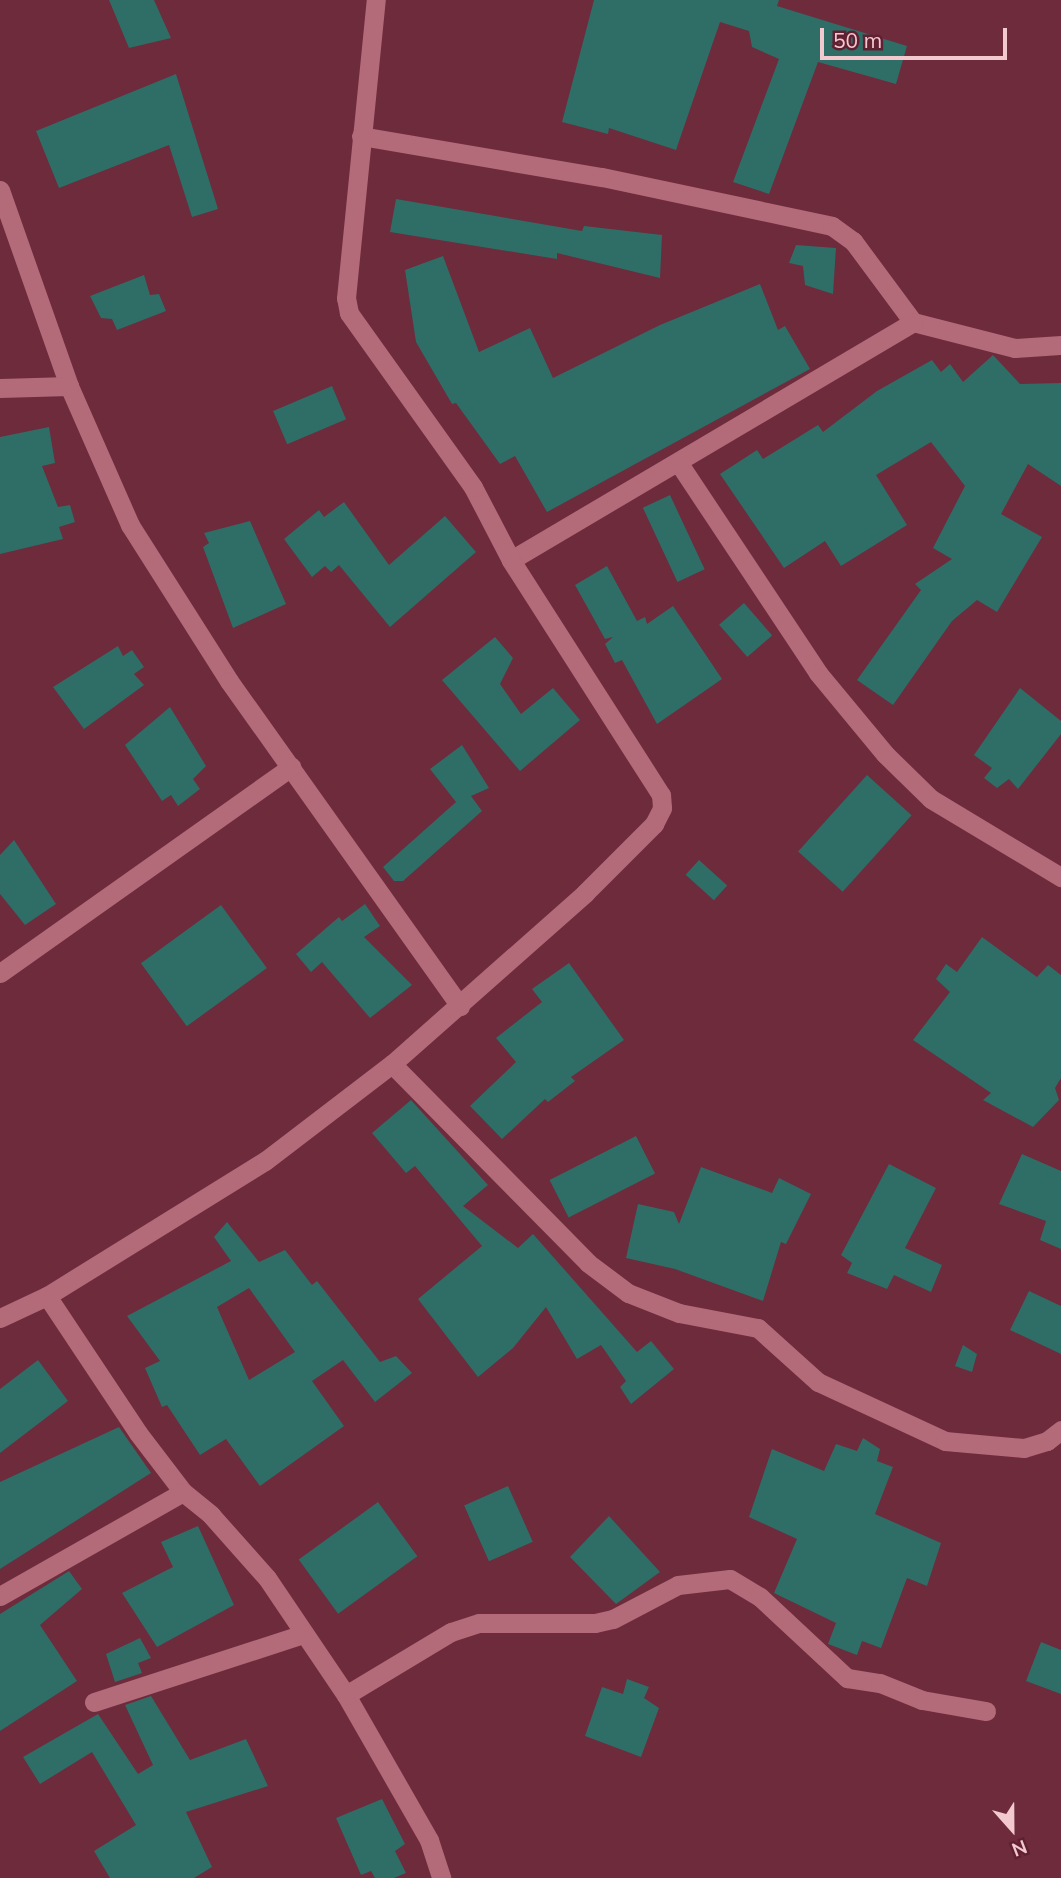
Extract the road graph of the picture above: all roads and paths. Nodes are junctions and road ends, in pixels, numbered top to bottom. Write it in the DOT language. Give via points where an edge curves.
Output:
graph roads {
  1 [pos="376,0"];
  2 [pos="361,136"];
  3 [pos="0,190"];
  4 [pos="913,322"];
  5 [pos="1061,345"];
  6 [pos="69,386"];
  7 [pos="0,388"];
  8 [pos="678,462"];
  9 [pos="511,561"];
  10 [pos="291,767"];
  11 [pos="1061,877"];
  12 [pos="0,973"];
  13 [pos="460,1006"];
  14 [pos="392,1064"];
  15 [pos="47,1296"];
  16 [pos="0,1318"];
  17 [pos="1061,1430"];
  18 [pos="183,1492"];
  19 [pos="0,1596"];
  20 [pos="303,1634"];
  21 [pos="346,1695"];
  22 [pos="94,1702"];
  23 [pos="986,1711"];
  24 [pos="441,1878"];
  1 -- 2 [label="street"];
  2 -- 4 [label="street" via="602,177 832,226 853,241"];
  2 -- 9 [label="street" via="346,298 349,313 473,487"];
  3 -- 6 [label="street"];
  4 -- 5 [label="street" via="1016,348"];
  4 -- 8 [label="street"];
  6 -- 7 [label="street"];
  6 -- 10 [label="street" via="131,525 229,681"];
  8 -- 9 [label="street"];
  8 -- 11 [label="street" via="818,673 885,754 931,799"];
  9 -- 13 [label="street" via="661,795 662,808 654,824 585,893"];
  10 -- 12 [label="street"];
  10 -- 13 [label="street"];
  13 -- 14 [label="street"];
  14 -- 15 [label="street" via="264,1161"];
  14 -- 17 [label="street" via="588,1263 628,1293 679,1313 758,1328 818,1382 946,1441 1024,1448 1047,1441"];
  15 -- 16 [label="street"];
  15 -- 18 [label="street"];
  18 -- 19 [label="street"];
  18 -- 20 [label="street" via="211,1515 267,1578"];
  20 -- 21 [label="street"];
  20 -- 22 [label="street"];
  21 -- 23 [label="street" via="451,1632 479,1623 595,1623 613,1619 678,1585 730,1579 760,1597 847,1678 880,1683 922,1700"];
  21 -- 24 [label="street" via="429,1840"];
}
